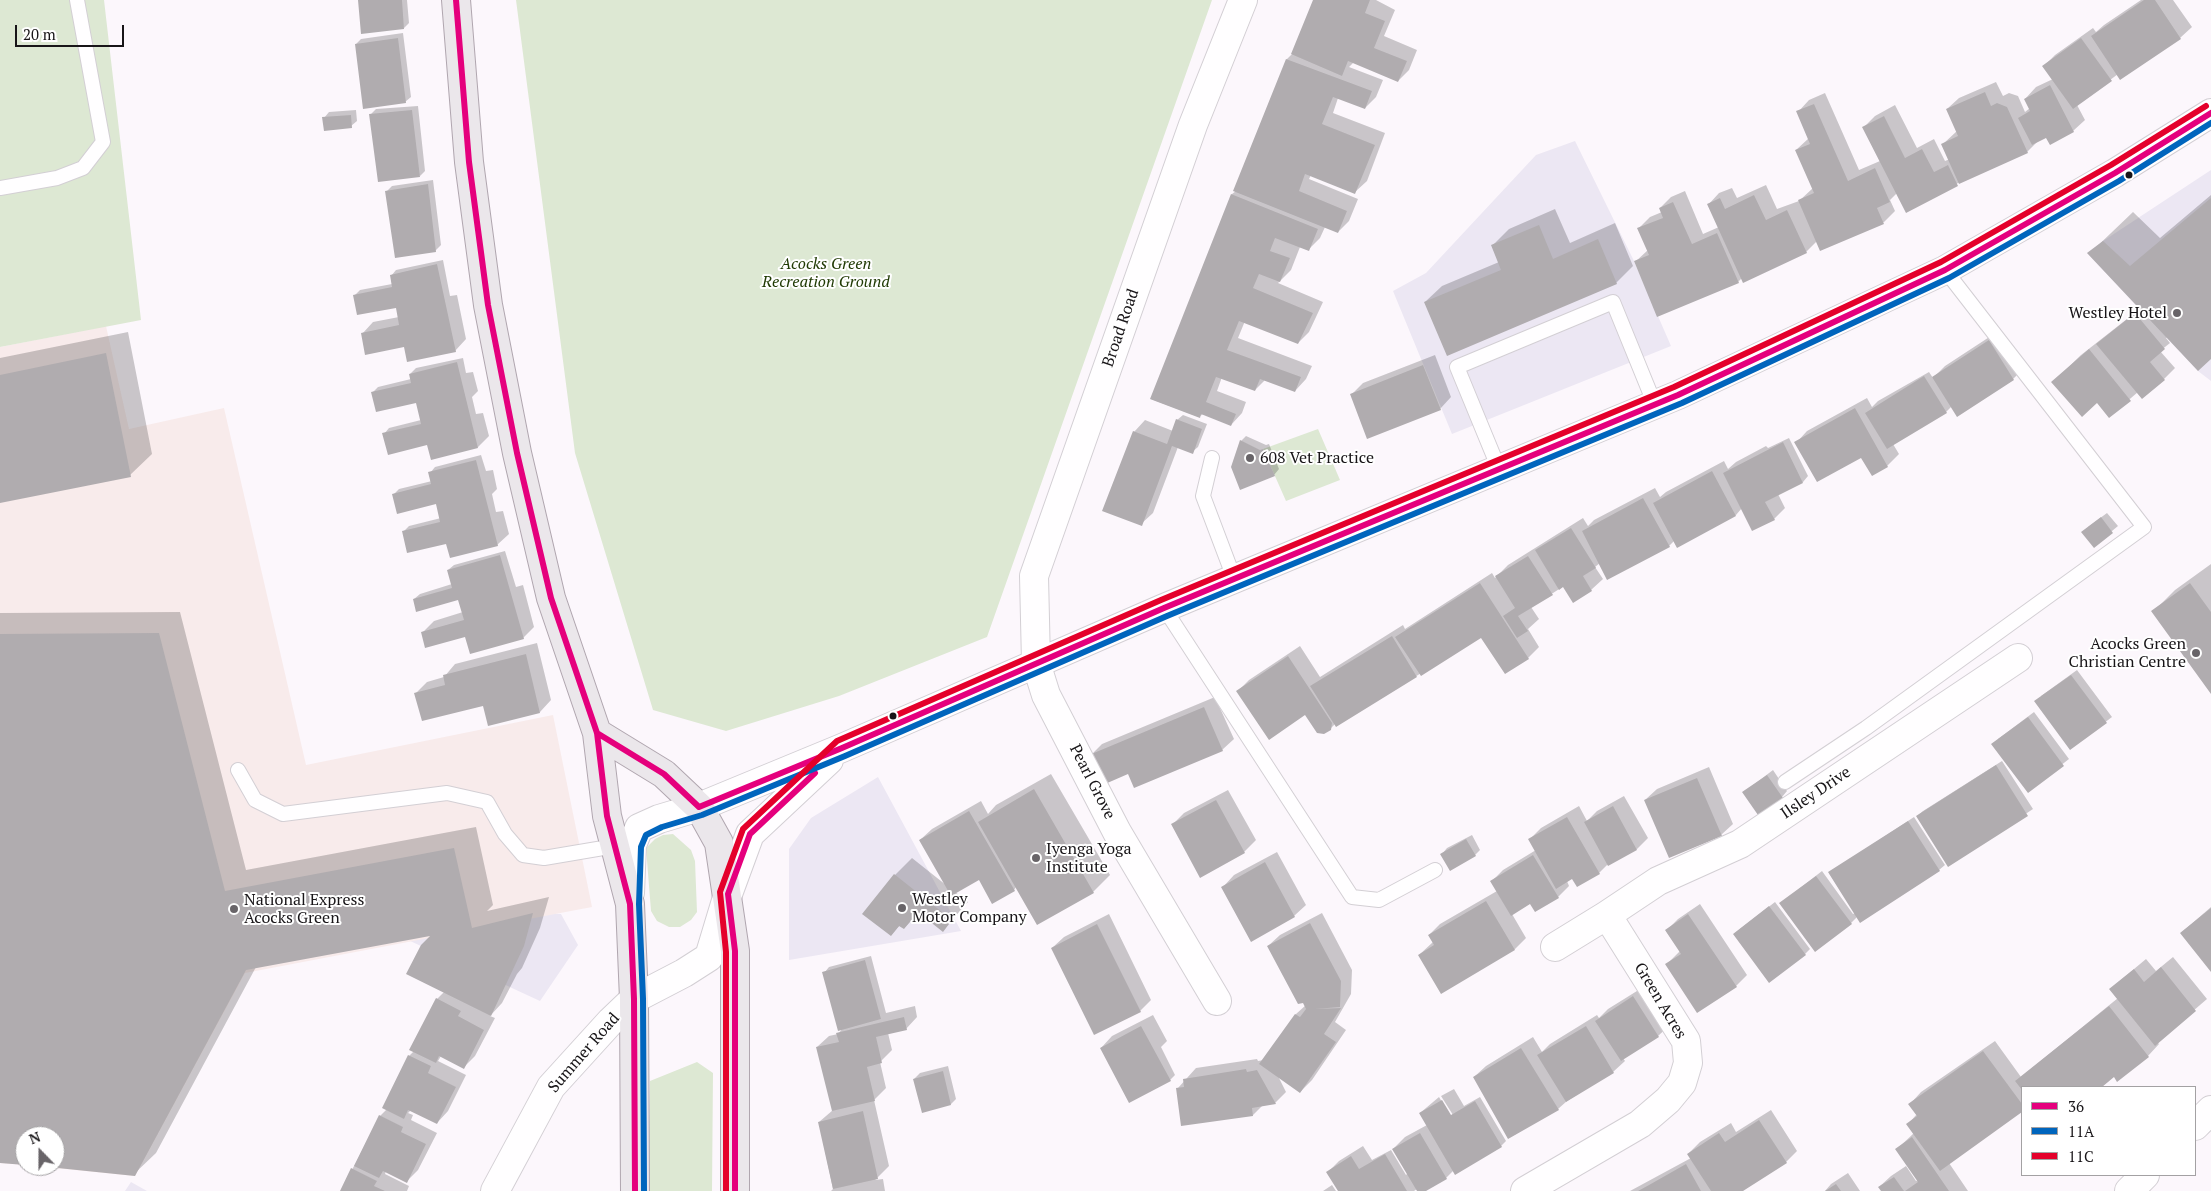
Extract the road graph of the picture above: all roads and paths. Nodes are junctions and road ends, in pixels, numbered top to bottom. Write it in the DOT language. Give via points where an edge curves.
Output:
graph roads {
  1 [pos="78,0"];
  2 [pos="456,0"];
  3 [pos="1243,0"];
  4 [pos="2211,113"];
  5 [pos="0,188"];
  6 [pos="1945,270"];
  7 [pos="1655,404"];
  8 [pos="1212,458"];
  9 [pos="1499,469"];
  10 [pos="1234,578"];
  11 [pos="1164,608"];
  12 [pos="2018,658"];
  13 [pos="1036,663"];
  14 [pos="597,733"];
  15 [pos="842,748"];
  16 [pos="238,770"];
  17 [pos="1785,782"];
  18 [pos="699,807"];
  19 [pos="615,846"];
  20 [pos="1435,870"];
  21 [pos="728,894"];
  22 [pos="630,904"];
  23 [pos="1607,915"];
  24 [pos="1555,947"];
  25 [pos="634,999"];
  26 [pos="1217,1001"];
  27 [pos="2211,1110"];
  28 [pos="2196,1125"];
  29 [pos="2145,1176"];
  30 [pos="495,1191"];
  31 [pos="635,1191"];
  32 [pos="735,1191"];
  33 [pos="1525,1191"];
  34 [pos="2129,1191"];
  1 -- 5 [label="lane" via="103,142 83,168 56,178"];
  2 -- 14 [label="main road" via="469,162 490,314 551,598"];
  3 -- 13 [label="main road, Broad Road" via="1193,126 1034,576"];
  4 -- 6 [label="main road" via="2115,173"];
  6 -- 7 [label="main road"];
  6 -- 17 [label="lane" via="2144,527 1866,728"];
  7 -- 9 [label="main road"];
  7 -- 9 [label="lane" via="1613,302 1484,355 1457,367"];
  8 -- 10 [label="lane" via="1203,496"];
  9 -- 10 [label="main road"];
  10 -- 11 [label="main road"];
  11 -- 13 [label="main road"];
  11 -- 20 [label="lane" via="1352,897 1379,900"];
  12 -- 23 [label="main road, Ilsley Drive" via="1740,844 1658,881"];
  13 -- 15 [label="main road"];
  13 -- 26 [label="main road, Pearl Grove" via="1046,695 1117,832"];
  14 -- 18 [label="main road" via="664,774"];
  14 -- 19 [label="main road" via="607,816"];
  15 -- 18 [label="main road"];
  15 -- 21 [label="main road, Summer Road" via="750,834"];
  16 -- 19 [label="lane" via="255,800 283,814 447,793 487,802 505,834 523,855 544,858"];
  18 -- 21 [label="main road" via="719,843"];
  18 -- 22 [label="main road" via="659,818 639,828 632,844"];
  19 -- 22 [label="main road"];
  21 -- 25 [label="main road, Summer Road" via="709,957"];
  21 -- 32 [label="main road" via="735,951"];
  22 -- 25 [label="main road"];
  23 -- 24 [label="main road"];
  23 -- 33 [label="main road, Green Acres" via="1686,1041 1688,1063 1682,1083 1640,1124"];
  25 -- 30 [label="main road, Summer Road" via="551,1087"];
  25 -- 31 [label="main road"];
  27 -- 28 [label="main road"];
  29 -- 34 [label="main road"];
}
